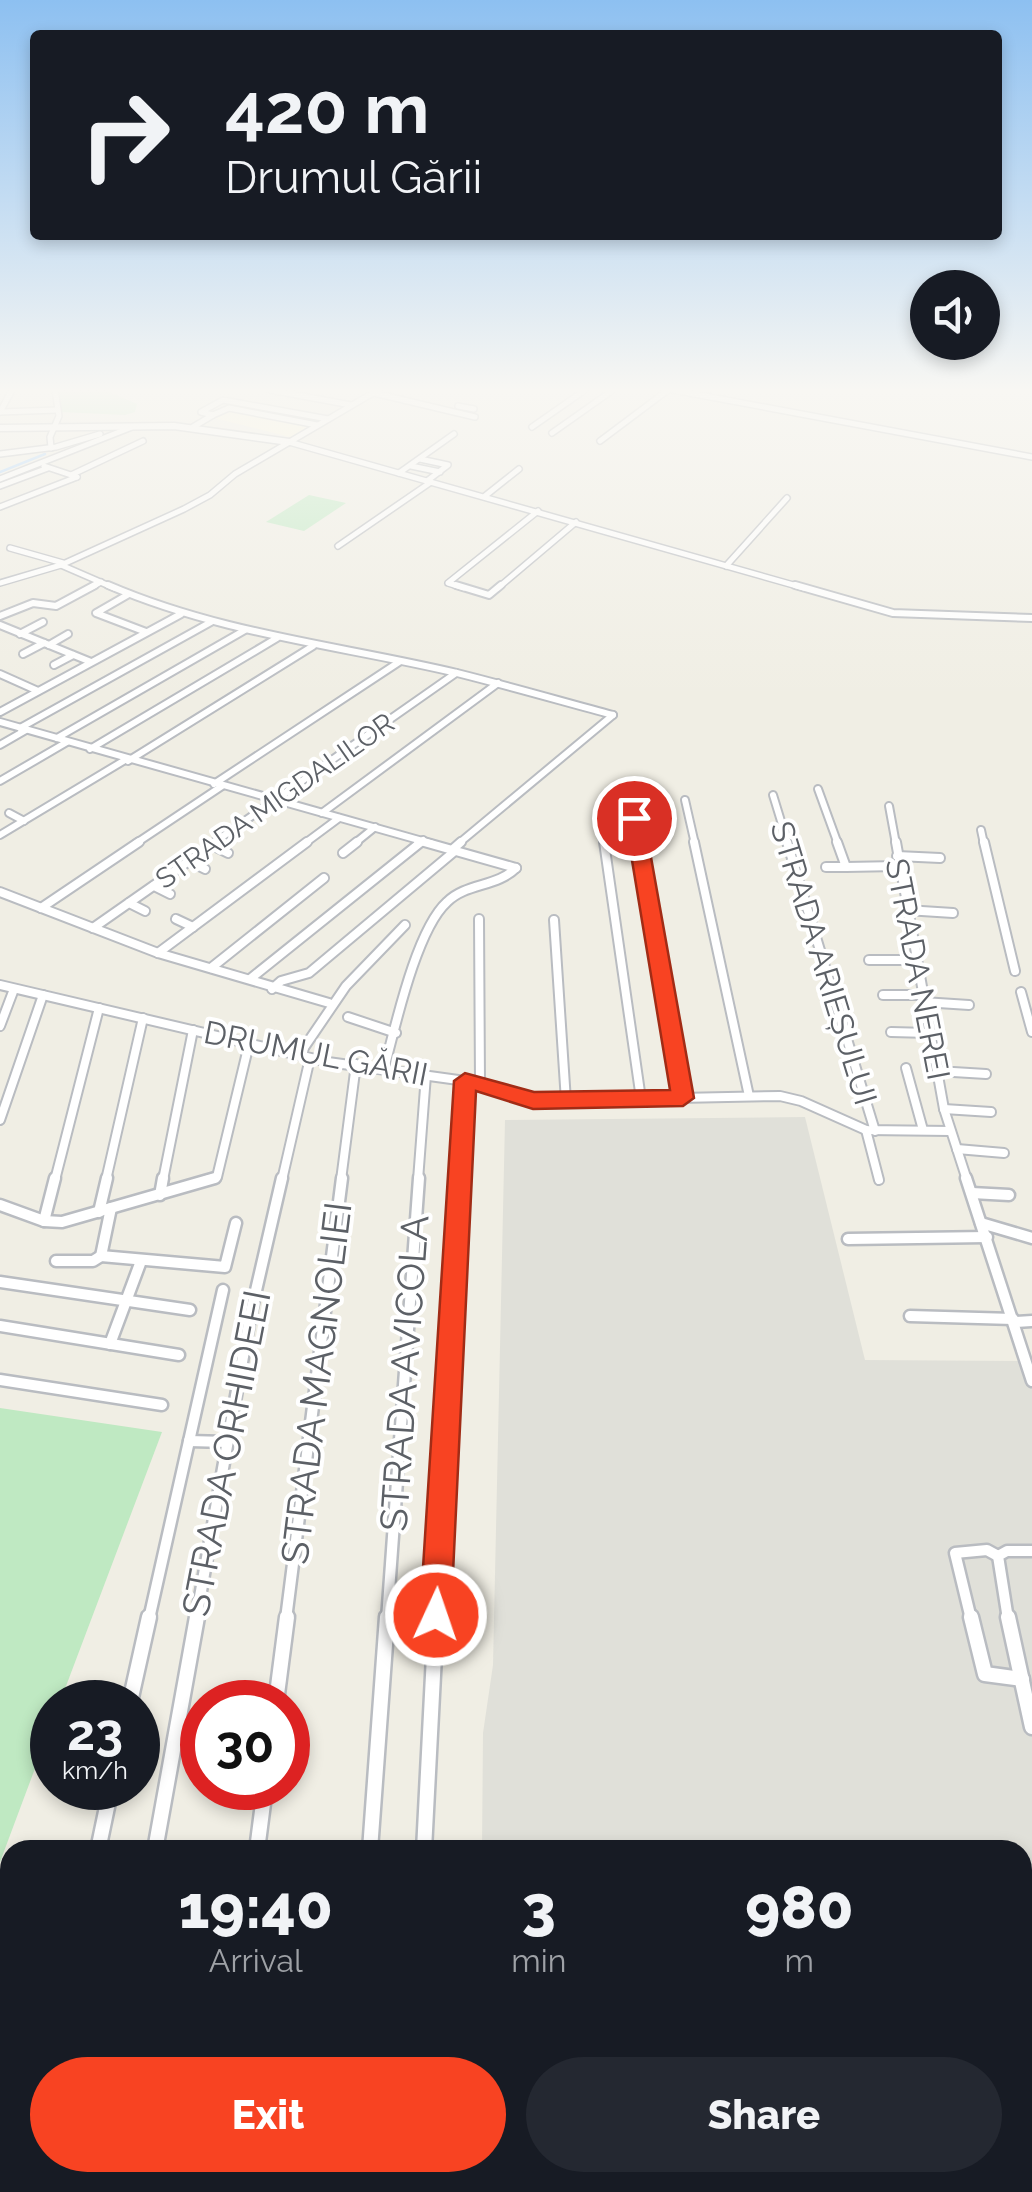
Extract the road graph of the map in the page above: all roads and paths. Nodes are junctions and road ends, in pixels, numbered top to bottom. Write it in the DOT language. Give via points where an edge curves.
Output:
graph roads {
  1 [pos="35,492"];
  2 [pos="213,492"];
  3 [pos="413,492"];
  4 [pos="471,492"];
  5 [pos="490,492"];
  6 [pos="485,496"];
  7 [pos="787,498"];
  8 [pos="0,507"];
  9 [pos="538,511"];
  10 [pos="576,522"];
  11 [pos="338,546"];
  12 [pos="10,548"];
  13 [pos="62,564"];
  14 [pos="726,566"];
  15 [pos="101,582"];
  16 [pos="0,585"];
  17 [pos="9,591"];
  18 [pos="129,594"];
  19 [pos="181,614"];
  20 [pos="0,616"];
  21 [pos="1032,618"];
  22 [pos="43,622"];
  23 [pos="212,622"];
  24 [pos="124,624"];
  25 [pos="0,625"];
  26 [pos="245,630"];
  27 [pos="18,632"];
  28 [pos="110,632"];
  29 [pos="146,632"];
  30 [pos="68,634"];
  31 [pos="277,638"];
  32 [pos="0,639"];
  33 [pos="46,644"];
  34 [pos="314,646"];
  35 [pos="23,654"];
  36 [pos="72,655"];
  37 [pos="91,662"];
  38 [pos="399,662"];
  39 [pos="54,665"];
  40 [pos="0,674"];
  41 [pos="456,674"];
  42 [pos="498,684"];
  43 [pos="38,691"];
  44 [pos="488,691"];
  45 [pos="503,696"];
  46 [pos="467,706"];
  47 [pos="0,712"];
  48 [pos="482,712"];
  49 [pos="1,722"];
  50 [pos="445,723"];
  51 [pos="460,728"];
  52 [pos="23,729"];
  53 [pos="57,738"];
  54 [pos="422,740"];
  55 [pos="67,742"];
  56 [pos="0,745"];
  57 [pos="437,746"];
  58 [pos="90,749"];
  59 [pos="398,757"];
  60 [pos="126,760"];
  61 [pos="414,763"];
  62 [pos="92,765"];
  63 [pos="108,770"];
  64 [pos="124,774"];
  65 [pos="374,775"];
  66 [pos="64,780"];
  67 [pos="0,781"];
  68 [pos="389,782"];
  69 [pos="218,785"];
  70 [pos="82,786"];
  71 [pos="818,789"];
  72 [pos="98,790"];
  73 [pos="772,795"];
  74 [pos="37,796"];
  75 [pos="276,800"];
  76 [pos="685,800"];
  77 [pos="55,802"];
  78 [pos="889,806"];
  79 [pos="71,807"];
  80 [pos="9,813"];
  81 [pos="322,813"];
  82 [pos="340,818"];
  83 [pos="634,818"];
  84 [pos="27,819"];
  85 [pos="44,824"];
  86 [pos="374,827"];
  87 [pos="605,828"];
  88 [pos="981,830"];
  89 [pos="1,835"];
  90 [pos="423,840"];
  91 [pos="16,842"];
  92 [pos="212,845"];
  93 [pos="455,850"];
  94 [pos="228,853"];
  95 [pos="343,853"];
  96 [pos="940,858"];
  97 [pos="188,861"];
  98 [pos="898,861"];
  99 [pos="846,866"];
  100 [pos="826,867"];
  101 [pos="204,869"];
  102 [pos="324,878"];
  103 [pos="154,886"];
  104 [pos="0,892"];
  105 [pos="170,894"];
  106 [pos="129,903"];
  107 [pos="41,908"];
  108 [pos="906,910"];
  109 [pos="145,911"];
  110 [pos="953,913"];
  111 [pos="176,919"];
  112 [pos="479,919"];
  113 [pos="554,920"];
  114 [pos="405,925"];
  115 [pos="193,927"];
  116 [pos="93,928"];
  117 [pos="158,953"];
  118 [pos="869,960"];
  119 [pos="916,960"];
  120 [pos="211,968"];
  121 [pos="1015,971"];
  122 [pos="250,979"];
  123 [pos="0,986"];
  124 [pos="14,989"];
  125 [pos="272,989"];
  126 [pos="1021,992"];
  127 [pos="43,995"];
  128 [pos="882,995"];
  129 [pos="923,998"];
  130 [pos="329,1003"];
  131 [pos="970,1005"];
  132 [pos="99,1008"];
  133 [pos="348,1017"];
  134 [pos="142,1018"];
  135 [pos="0,1026"];
  136 [pos="193,1030"];
  137 [pos="891,1032"];
  138 [pos="1032,1032"];
  139 [pos="396,1033"];
  140 [pos="929,1033"];
  141 [pos="248,1044"];
  142 [pos="304,1057"];
  143 [pos="356,1064"];
  144 [pos="384,1068"];
  145 [pos="906,1068"];
  146 [pos="937,1071"];
  147 [pos="986,1074"];
  148 [pos="426,1075"];
  149 [pos="465,1081"];
  150 [pos="480,1083"];
  151 [pos="749,1096"];
  152 [pos="683,1098"];
  153 [pos="641,1099"];
  154 [pos="566,1101"];
  155 [pos="944,1109"];
  156 [pos="991,1112"];
  157 [pos="0,1120"];
  158 [pos="871,1130"];
  159 [pos="923,1130"];
  160 [pos="950,1131"];
  161 [pos="957,1149"];
  162 [pos="1004,1153"];
  163 [pos="879,1180"];
  164 [pos="972,1193"];
  165 [pos="160,1194"];
  166 [pos="1009,1196"];
  167 [pos="0,1205"];
  168 [pos="105,1210"];
  169 [pos="44,1222"];
  170 [pos="236,1223"];
  171 [pos="982,1223"];
  172 [pos="987,1237"];
  173 [pos="1032,1238"];
  174 [pos="848,1239"];
  175 [pos="101,1256"];
  176 [pos="56,1261"];
  177 [pos="140,1261"];
  178 [pos="0,1282"];
  179 [pos="223,1290"];
  180 [pos="126,1300"];
  181 [pos="190,1310"];
  182 [pos="910,1316"];
  183 [pos="1014,1320"];
  184 [pos="1032,1322"];
  185 [pos="0,1326"];
  186 [pos="110,1344"];
  187 [pos="179,1355"];
  188 [pos="0,1380"];
  189 [pos="1032,1381"];
  190 [pos="162,1405"];
  191 [pos="189,1441"];
  192 [pos="227,1442"];
  193 [pos="1032,1552"];
  194 [pos="998,1556"];
  195 [pos="1022,1678"];
  196 [pos="135,1680"];
  197 [pos="279,1680"];
  198 [pos="1032,1727"];
  199 [pos="106,1810"];
  200 [pos="262,1810"];
  201 [pos="100,1840"];
  202 [pos="157,1840"];
  203 [pos="258,1840"];
  204 [pos="371,1840"];
  205 [pos="425,1840"];
  1 -- 8 [label="street"];
  2 -- 13 [label="street"];
  3 -- 11 [label="street"];
  4 -- 6 [label="street"];
  5 -- 6 [label="street"];
  6 -- 9 [label="street"];
  7 -- 14 [label="street"];
  9 -- 10 [label="street"];
  9 -- 10 [label="street" via="448,583 489,595"];
  10 -- 14 [label="street"];
  12 -- 13 [label="street"];
  13 -- 15 [label="street"];
  13 -- 16 [label="street"];
  14 -- 21 [label="street" via="900,614"];
  15 -- 18 [label="street"];
  15 -- 20 [label="street" via="56,606 32,603"];
  16 -- 17 [label="street"];
  18 -- 19 [label="street"];
  18 -- 24 [label="street" via="96,613"];
  19 -- 23 [label="street"];
  19 -- 29 [label="street"];
  22 -- 27 [label="street"];
  23 -- 26 [label="street"];
  23 -- 52 [label="street"];
  24 -- 28 [label="street"];
  24 -- 29 [label="street"];
  25 -- 27 [label="street"];
  26 -- 31 [label="street"];
  26 -- 53 [label="street"];
  27 -- 32 [label="street"];
  27 -- 33 [label="street"];
  29 -- 37 [label="street"];
  30 -- 33 [label="street"];
  31 -- 34 [label="street"];
  31 -- 58 [label="street"];
  33 -- 35 [label="street"];
  33 -- 36 [label="street"];
  34 -- 38 [label="street"];
  34 -- 60 [label="street"];
  36 -- 37 [label="street"];
  36 -- 39 [label="street"];
  37 -- 43 [label="street"];
  38 -- 41 [label="street"];
  38 -- 69 [label="street"];
  40 -- 43 [label="street"];
  41 -- 42 [label="street"];
  41 -- 75 [label="street, STRADA MIGDALILOR"];
  42 -- 44 [label="street"];
  42 -- 93 [label="street" via="613,716"];
  43 -- 47 [label="street"];
  44 -- 45 [label="street"];
  44 -- 46 [label="street"];
  46 -- 48 [label="street"];
  46 -- 50 [label="street"];
  47 -- 49 [label="street"];
  49 -- 52 [label="street"];
  50 -- 51 [label="street"];
  50 -- 54 [label="street"];
  52 -- 53 [label="street"];
  52 -- 56 [label="street"];
  53 -- 55 [label="street"];
  54 -- 57 [label="street"];
  54 -- 59 [label="street"];
  55 -- 58 [label="street"];
  55 -- 67 [label="street"];
  58 -- 60 [label="street"];
  59 -- 61 [label="street"];
  59 -- 65 [label="street"];
  60 -- 63 [label="street"];
  60 -- 69 [label="street"];
  62 -- 63 [label="street"];
  63 -- 64 [label="street"];
  63 -- 70 [label="street"];
  65 -- 68 [label="street"];
  65 -- 81 [label="street"];
  66 -- 70 [label="street"];
  69 -- 75 [label="street"];
  69 -- 107 [label="street"];
  70 -- 72 [label="street"];
  70 -- 77 [label="street"];
  71 -- 99 [label="street"];
  73 -- 158 [label="street, STRADA ARIEȘULUI"];
  74 -- 77 [label="street"];
  75 -- 81 [label="street"];
  75 -- 92 [label="street, STRADA MIGDALILOR"];
  76 -- 151 [label="street"];
  77 -- 79 [label="street"];
  77 -- 84 [label="street"];
  78 -- 98 [label="street, STRADA NEREI"];
  80 -- 84 [label="street"];
  81 -- 82 [label="street"];
  82 -- 86 [label="street"];
  82 -- 115 [label="street"];
  83 -- 152 [label="street"];
  84 -- 85 [label="street"];
  84 -- 89 [label="street"];
  86 -- 90 [label="street"];
  86 -- 95 [label="street"];
  87 -- 153 [label="street"];
  88 -- 121 [label="street"];
  89 -- 91 [label="street"];
  90 -- 93 [label="street"];
  90 -- 122 [label="street"];
  92 -- 94 [label="street"];
  92 -- 97 [label="street, STRADA MIGDALILOR"];
  93 -- 125 [label="street" via="314,969"];
  93 -- 139 [label="street" via="516,868 461,890 435,912"];
  96 -- 98 [label="street"];
  97 -- 101 [label="street"];
  97 -- 103 [label="street, STRADA MIGDALILOR"];
  98 -- 99 [label="street"];
  98 -- 108 [label="street, STRADA NEREI"];
  99 -- 100 [label="street"];
  102 -- 120 [label="street"];
  103 -- 105 [label="street"];
  103 -- 106 [label="street, STRADA MIGDALILOR"];
  104 -- 107 [label="street"];
  106 -- 109 [label="street"];
  106 -- 116 [label="street, STRADA MIGDALILOR"];
  107 -- 116 [label="street"];
  108 -- 110 [label="street"];
  108 -- 119 [label="street, STRADA NEREI"];
  111 -- 115 [label="street"];
  112 -- 150 [label="street"];
  113 -- 154 [label="street"];
  114 -- 130 [label="street"];
  115 -- 117 [label="street"];
  116 -- 117 [label="street"];
  117 -- 120 [label="street"];
  118 -- 119 [label="street"];
  119 -- 129 [label="street, STRADA NEREI"];
  120 -- 122 [label="street"];
  122 -- 125 [label="street"];
  123 -- 124 [label="street, DRUMUL GĂRII"];
  124 -- 127 [label="street, DRUMUL GĂRII"];
  124 -- 135 [label="street"];
  125 -- 130 [label="street"];
  126 -- 138 [label="street"];
  127 -- 132 [label="street, DRUMUL GĂRII"];
  127 -- 157 [label="street"];
  128 -- 129 [label="street"];
  129 -- 131 [label="street"];
  129 -- 140 [label="street, STRADA NEREI"];
  130 -- 142 [label="street"];
  132 -- 134 [label="street, DRUMUL GĂRII"];
  132 -- 169 [label="street"];
  133 -- 139 [label="street"];
  134 -- 136 [label="street, DRUMUL GĂRII"];
  134 -- 168 [label="street"];
  136 -- 141 [label="street, DRUMUL GĂRII"];
  136 -- 165 [label="street"];
  137 -- 140 [label="street"];
  139 -- 144 [label="street"];
  140 -- 146 [label="street, STRADA NEREI"];
  141 -- 142 [label="street, DRUMUL GĂRII"];
  141 -- 165 [label="street" via="217,1177"];
  142 -- 143 [label="street, DRUMUL GĂRII"];
  142 -- 192 [label="street, STRADA ORHIDEEI"];
  143 -- 144 [label="street, DRUMUL GĂRII"];
  143 -- 197 [label="street, STRADA MAGNOLIEI"];
  144 -- 148 [label="street, DRUMUL GĂRII"];
  145 -- 159 [label="street"];
  146 -- 147 [label="street"];
  146 -- 155 [label="street, STRADA NEREI"];
  148 -- 149 [label="street, DRUMUL GĂRII"];
  148 -- 204 [label="street, STRADA AVICOLA"];
  149 -- 150 [label="street, DRUMUL GĂRII"];
  149 -- 205 [label="street"];
  150 -- 154 [label="street, DRUMUL GĂRII" via="527,1100"];
  151 -- 152 [label="street, DRUMUL GĂRII"];
  151 -- 158 [label="street, DRUMUL GĂRII" via="794,1098"];
  152 -- 153 [label="street, DRUMUL GĂRII"];
  153 -- 154 [label="street, DRUMUL GĂRII"];
  155 -- 156 [label="street"];
  155 -- 160 [label="street, STRADA NEREI"];
  158 -- 159 [label="street, DRUMUL GĂRII"];
  158 -- 163 [label="street, STRADA ARIEȘULUI"];
  159 -- 160 [label="street, DRUMUL GĂRII"];
  160 -- 161 [label="street"];
  161 -- 162 [label="street"];
  161 -- 164 [label="street"];
  164 -- 166 [label="street"];
  164 -- 171 [label="street"];
  165 -- 168 [label="street"];
  167 -- 169 [label="street"];
  168 -- 169 [label="street"];
  168 -- 175 [label="street"];
  170 -- 177 [label="street" via="225,1266"];
  171 -- 172 [label="street"];
  171 -- 173 [label="street"];
  172 -- 174 [label="street"];
  172 -- 183 [label="street"];
  175 -- 176 [label="street"];
  175 -- 177 [label="street"];
  177 -- 180 [label="street"];
  178 -- 180 [label="street"];
  179 -- 191 [label="street"];
  180 -- 181 [label="street"];
  180 -- 186 [label="street"];
  182 -- 183 [label="street"];
  183 -- 184 [label="street"];
  183 -- 189 [label="street"];
  185 -- 186 [label="street"];
  186 -- 187 [label="street"];
  188 -- 190 [label="street"];
  191 -- 192 [label="street"];
  191 -- 196 [label="street"];
  192 -- 202 [label="street, STRADA ORHIDEEI"];
  193 -- 194 [label="street"];
  194 -- 195 [label="street"];
  194 -- 195 [label="street" via="955,1552 985,1674"];
  195 -- 198 [label="street"];
  199 -- 201 [label="street"];
  200 -- 203 [label="street"];
}
